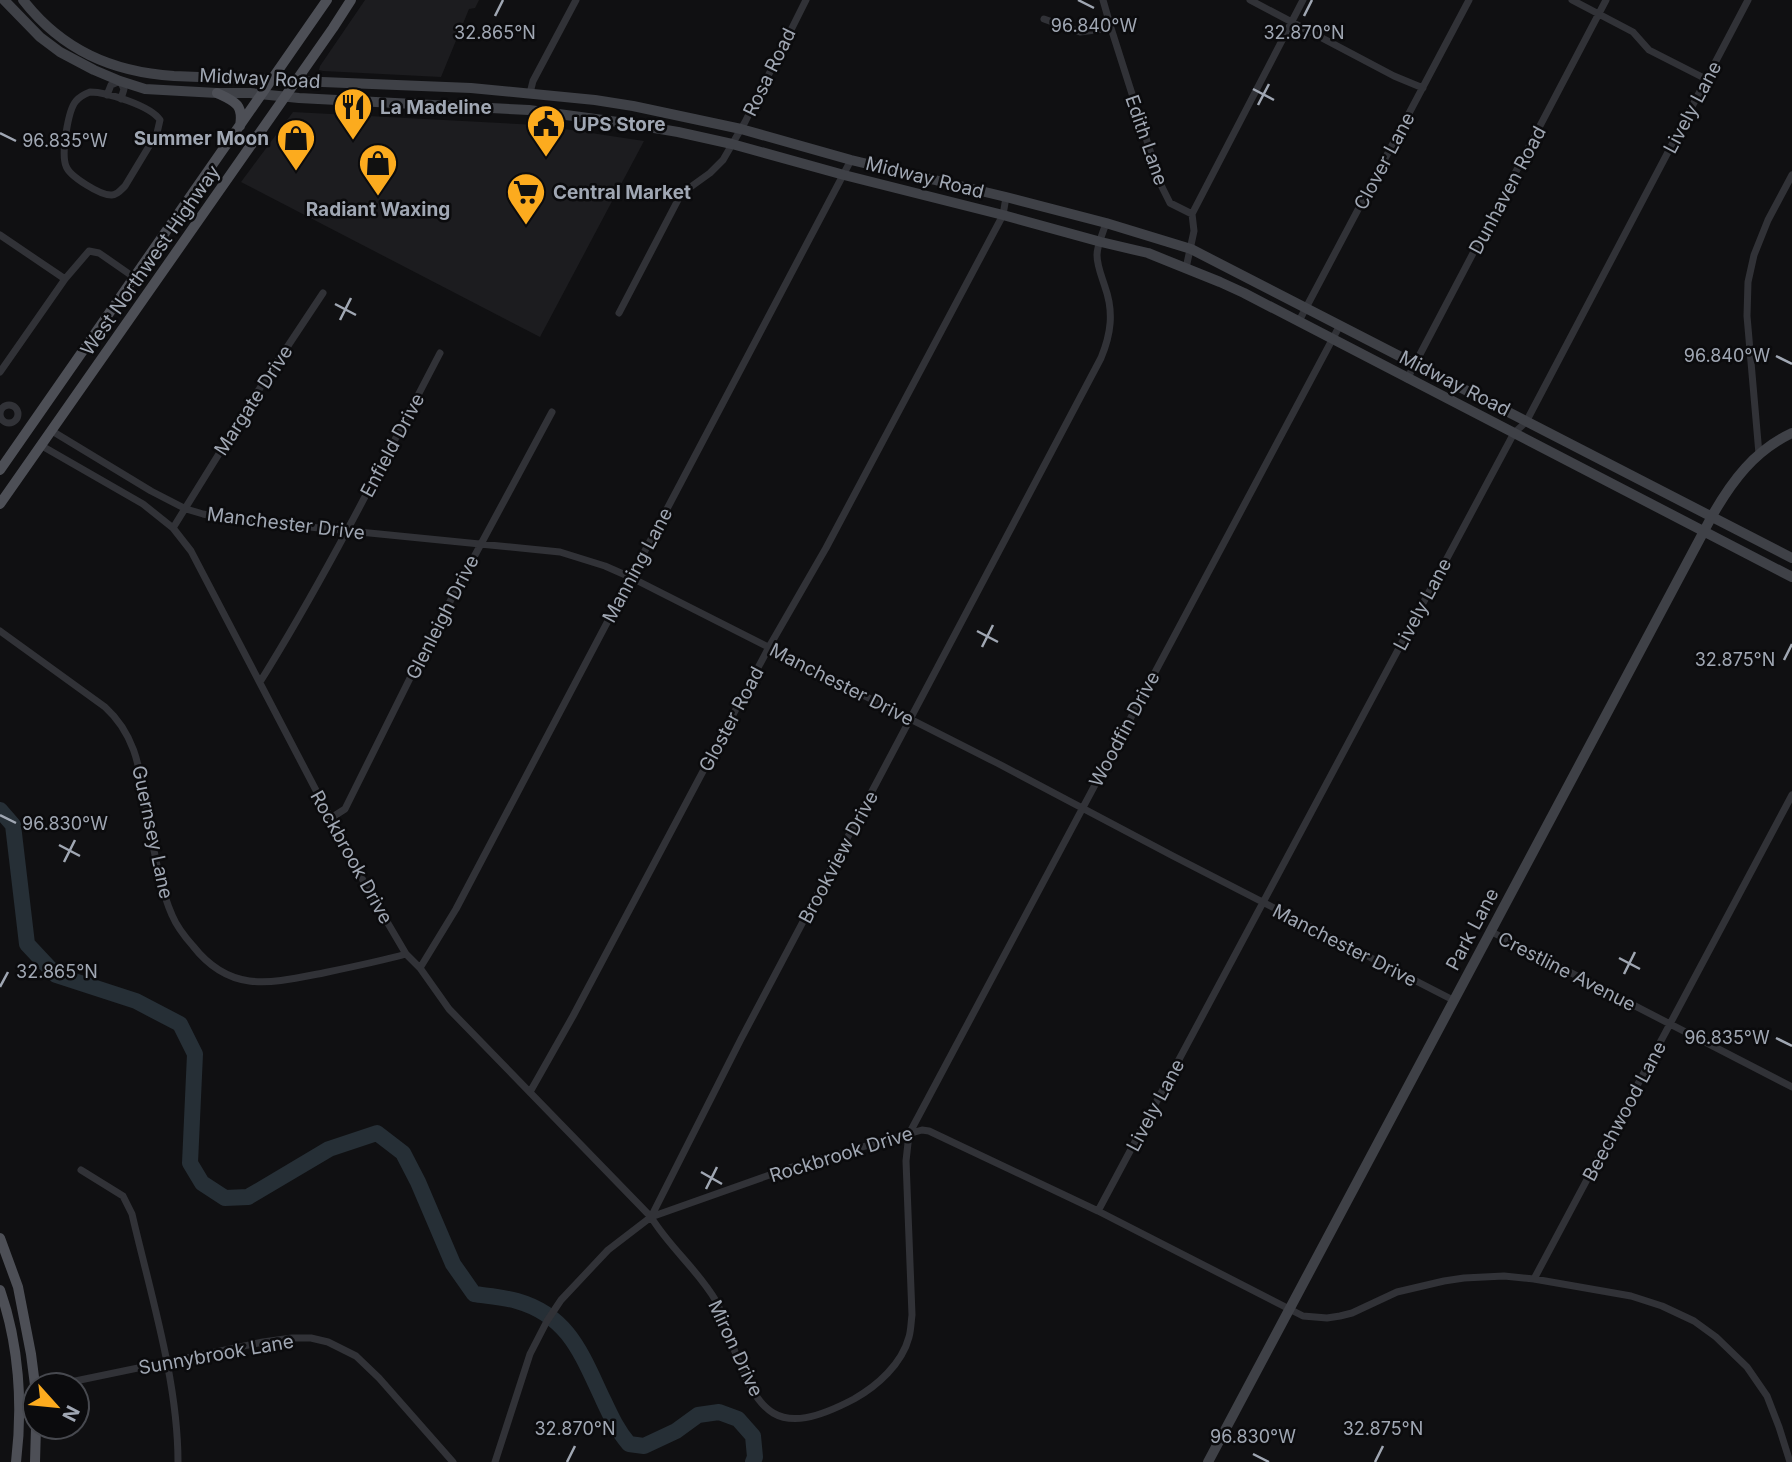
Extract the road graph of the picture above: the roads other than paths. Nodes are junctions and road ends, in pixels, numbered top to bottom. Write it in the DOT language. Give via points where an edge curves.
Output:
graph roads {
  1 [pos="4,0"];
  2 [pos="23,0"];
  3 [pos="327,0"];
  4 [pos="351,0"];
  5 [pos="576,0"];
  6 [pos="806,0"];
  7 [pos="1103,0"];
  8 [pos="1250,0"];
  9 [pos="1303,0"];
  10 [pos="1469,0"];
  11 [pos="1572,0"];
  12 [pos="1606,0"];
  13 [pos="1748,0"];
  14 [pos="1599,13"];
  15 [pos="1044,19"];
  16 [pos="1292,22"];
  17 [pos="1111,28"];
  18 [pos="125,68"];
  19 [pos="1706,79"];
  20 [pos="272,80"];
  21 [pos="120,82"];
  22 [pos="295,82"];
  23 [pos="430,86"];
  24 [pos="1423,88"];
  25 [pos="217,93"];
  26 [pos="530,93"];
  27 [pos="107,94"];
  28 [pos="263,95"];
  29 [pos="284,97"];
  30 [pos="121,99"];
  31 [pos="429,104"];
  32 [pos="529,110"];
  33 [pos="239,128"];
  34 [pos="741,129"];
  35 [pos="732,144"];
  36 [pos="851,160"];
  37 [pos="844,175"];
  38 [pos="1792,175"];
  39 [pos="1006,197"];
  40 [pos="1192,214"];
  41 [pos="1003,215"];
  42 [pos="1106,223"];
  43 [pos="0,235"];
  44 [pos="1101,242"];
  45 [pos="1191,249"];
  46 [pos="1186,268"];
  47 [pos="135,278"];
  48 [pos="65,279"];
  49 [pos="323,293"];
  50 [pos="1305,308"];
  51 [pos="619,313"];
  52 [pos="1299,321"];
  53 [pos="1340,326"];
  54 [pos="1333,338"];
  55 [pos="440,354"];
  56 [pos="1416,364"];
  57 [pos="0,372"];
  58 [pos="1408,379"];
  59 [pos="1,407"];
  60 [pos="552,412"];
  61 [pos="17,418"];
  62 [pos="1526,422"];
  63 [pos="31,427"];
  64 [pos="52,431"];
  65 [pos="1514,433"];
  66 [pos="1792,433"];
  67 [pos="42,446"];
  68 [pos="1759,454"];
  69 [pos="5,456"];
  70 [pos="0,470"];
  71 [pos="0,504"];
  72 [pos="186,509"];
  73 [pos="1712,516"];
  74 [pos="173,528"];
  75 [pos="347,530"];
  76 [pos="1704,531"];
  77 [pos="480,543"];
  78 [pos="1792,558"];
  79 [pos="630,577"];
  80 [pos="1792,577"];
  81 [pos="0,631"];
  82 [pos="769,647"];
  83 [pos="260,682"];
  84 [pos="911,719"];
  85 [pos="1792,795"];
  86 [pos="1082,808"];
  87 [pos="331,818"];
  88 [pos="1263,902"];
  89 [pos="1490,931"];
  90 [pos="406,954"];
  91 [pos="420,968"];
  92 [pos="1453,1000"];
  93 [pos="1670,1024"];
  94 [pos="1792,1087"];
  95 [pos="530,1092"];
  96 [pos="909,1134"];
  97 [pos="81,1170"];
  98 [pos="1098,1211"];
  99 [pos="651,1217"];
  100 [pos="0,1238"];
  101 [pos="1534,1279"];
  102 [pos="0,1290"];
  103 [pos="1289,1309"];
  104 [pos="167,1363"];
  105 [pos="34,1371"];
  106 [pos="91,1378"];
  107 [pos="19,1391"];
  108 [pos="36,1441"];
  109 [pos="16,1462"];
  110 [pos="35,1462"];
  111 [pos="178,1462"];
  112 [pos="453,1462"];
  113 [pos="495,1462"];
  114 [pos="1208,1462"];
  115 [pos="1790,1462"];
  1 -- 21 [label="main road, Midway Road" via="60,52"];
  2 -- 18 [label="main road, Midway Road" via="69,44"];
  3 -- 20 [label="main road, West Northwest Highway"];
  4 -- 22 [label="main road, West Northwest Highway"];
  5 -- 26 [label="street"];
  6 -- 34 [label="street, Rosa Road"];
  7 -- 17 [label="street, Edith Lane"];
  8 -- 16 [label="street"];
  9 -- 16 [label="street"];
  10 -- 24 [label="street, Clover Lane"];
  11 -- 14 [label="street"];
  12 -- 14 [label="street, Dunhaven Road"];
  13 -- 19 [label="street, Lively Lane"];
  14 -- 19 [label="street" via="1633,32 1649,50"];
  14 -- 56 [label="street, Dunhaven Road"];
  15 -- 17 [label="street" via="1080,32"];
  16 -- 24 [label="street"];
  16 -- 40 [label="street"];
  17 -- 40 [label="street, Edith Lane" via="1161,185 1170,203"];
  18 -- 20 [label="main road, Midway Road" via="156,75"];
  18 -- 21 [label="main road"];
  19 -- 62 [label="street, Lively Lane"];
  20 -- 22 [label="main road, Midway Road"];
  20 -- 28 [label="main road, West Northwest Highway"];
  21 -- 25 [label="main road, Midway Road" via="155,90"];
  21 -- 27 [label="street" via="111,85"];
  21 -- 30 [label="street" via="124,89"];
  22 -- 23 [label="main road, Midway Road"];
  22 -- 29 [label="main road, West Northwest Highway"];
  23 -- 26 [label="main road, Midway Road"];
  23 -- 31 [label="main road"];
  24 -- 50 [label="street, Clover Lane"];
  25 -- 28 [label="main road, Midway Road"];
  25 -- 33 [label="main road" via="238,106 242,114"];
  26 -- 32 [label="main road"];
  26 -- 34 [label="main road, Midway Road" via="633,106"];
  27 -- 30 [label="street"];
  27 -- 30 [label="street" via="90,92 74,103 65,157 69,172 107,195 125,186 160,126 150,110"];
  28 -- 29 [label="main road, Midway Road"];
  28 -- 33 [label="main road, West Northwest Highway"];
  29 -- 31 [label="main road, Midway Road"];
  29 -- 64 [label="main road, West Northwest Highway"];
  31 -- 32 [label="main road, Midway Road"];
  32 -- 35 [label="main road, Midway Road"];
  33 -- 47 [label="main road, West Northwest Highway"];
  34 -- 35 [label="street, Rosa Road"];
  34 -- 36 [label="main road, Midway Road"];
  35 -- 37 [label="main road, Midway Road"];
  35 -- 51 [label="street, Rosa Road" via="717,167 679,198"];
  36 -- 37 [label="street, Manning Lane"];
  36 -- 39 [label="main road, Midway Road"];
  37 -- 41 [label="main road, Midway Road"];
  37 -- 79 [label="street, Manning Lane"];
  38 -- 68 [label="street" via="1768,220 1748,282"];
  39 -- 41 [label="street, Gloster Road"];
  39 -- 42 [label="main road, Midway Road"];
  40 -- 45 [label="street"];
  41 -- 44 [label="main road, Midway Road"];
  41 -- 82 [label="street, Gloster Road"];
  42 -- 44 [label="street, Brookview Drive"];
  42 -- 45 [label="main road, Midway Road"];
  43 -- 48 [label="street"];
  44 -- 46 [label="main road, Midway Road"];
  44 -- 84 [label="street, Brookview Drive" via="1098,265 1111,310 1108,342"];
  45 -- 46 [label="street"];
  45 -- 50 [label="main road, Midway Road"];
  46 -- 52 [label="main road, Midway Road"];
  47 -- 48 [label="street" via="89,251"];
  47 -- 63 [label="main road, West Northwest Highway"];
  48 -- 57 [label="street"];
  49 -- 72 [label="street, Margate Drive"];
  50 -- 52 [label="street, Clover Lane"];
  50 -- 53 [label="main road, Midway Road"];
  52 -- 54 [label="main road, Midway Road"];
  53 -- 54 [label="street, Woodfin Drive"];
  53 -- 56 [label="main road, Midway Road"];
  54 -- 58 [label="main road, Midway Road"];
  54 -- 86 [label="street, Woodfin Drive"];
  55 -- 75 [label="street, Enfield Drive"];
  56 -- 58 [label="street, Dunhaven Road"];
  56 -- 62 [label="main road, Midway Road"];
  58 -- 65 [label="main road, Midway Road"];
  59 -- 61 [label="street" via="16,408"];
  59 -- 61 [label="street" via="3,421 11,423"];
  60 -- 77 [label="street, Glenleigh Drive"];
  61 -- 63 [label="street"];
  62 -- 65 [label="street, Lively Lane"];
  62 -- 73 [label="main road, Midway Road"];
  63 -- 64 [label="main road"];
  63 -- 67 [label="main road"];
  63 -- 69 [label="main road, West Northwest Highway"];
  64 -- 67 [label="main road, West Northwest Highway"];
  64 -- 72 [label="street"];
  65 -- 76 [label="main road, Midway Road"];
  65 -- 88 [label="street, Lively Lane"];
  66 -- 68 [label="main road, Park Lane"];
  67 -- 71 [label="main road, West Northwest Highway"];
  67 -- 74 [label="street, Rockbrook Drive" via="143,504"];
  68 -- 73 [label="main road, Park Lane" via="1731,484"];
  69 -- 70 [label="main road, West Northwest Highway"];
  72 -- 74 [label="street"];
  72 -- 75 [label="street, Manchester Drive" via="228,519"];
  73 -- 76 [label="main road, Park Lane"];
  73 -- 78 [label="main road, Midway Road"];
  74 -- 83 [label="street, Rockbrook Drive" via="191,551"];
  75 -- 77 [label="street, Manchester Drive"];
  75 -- 83 [label="street, Enfield Drive"];
  76 -- 80 [label="main road, Midway Road"];
  76 -- 89 [label="main road, Park Lane"];
  77 -- 79 [label="street, Manchester Drive" via="560,552"];
  77 -- 87 [label="street, Glenleigh Drive" via="345,809"];
  79 -- 82 [label="street, Manchester Drive"];
  79 -- 91 [label="street, Manning Lane" via="456,909"];
  81 -- 90 [label="street, Guernsey Lane" via="105,707 128,733 141,772 170,909 185,937 207,962 234,979 265,982"];
  82 -- 84 [label="street, Manchester Drive"];
  82 -- 95 [label="street, Gloster Road"];
  83 -- 87 [label="street, Rockbrook Drive"];
  84 -- 86 [label="street, Manchester Drive"];
  84 -- 99 [label="street, Brookview Drive"];
  85 -- 93 [label="street, Beechwood Lane"];
  86 -- 88 [label="street, Manchester Drive"];
  86 -- 96 [label="street, Woodfin Drive"];
  87 -- 90 [label="street, Rockbrook Drive"];
  88 -- 92 [label="street, Manchester Drive"];
  88 -- 98 [label="street, Lively Lane"];
  89 -- 92 [label="main road, Park Lane"];
  89 -- 93 [label="street, Crestline Avenue"];
  90 -- 91 [label="street, Rockbrook Drive"];
  91 -- 95 [label="street, Rockbrook Drive" via="449,1009"];
  92 -- 103 [label="main road, Park Lane"];
  93 -- 94 [label="street, Crestline Avenue"];
  93 -- 101 [label="street, Beechwood Lane"];
  95 -- 99 [label="street, Rockbrook Drive"];
  96 -- 98 [label="street, Rockbrook Drive" via="929,1131"];
  96 -- 99 [label="street, Rockbrook Drive" via="792,1167"];
  96 -- 99 [label="street, Miron Drive" via="909,1337 883,1379 821,1413 782,1418 757,1399 740,1367 718,1304"];
  97 -- 104 [label="street" via="123,1195 132,1214"];
  98 -- 103 [label="street, Rockbrook Drive"];
  99 -- 113 [label="street, Brookview Drive" via="608,1250 547,1321 530,1354"];
  100 -- 105 [label="main road" via="18,1287"];
  101 -- 103 [label="street, Rockbrook Drive" via="1504,1276 1444,1281 1327,1318 1303,1316"];
  101 -- 115 [label="street, Rockbrook Drive" via="1631,1296 1694,1321 1747,1367 1767,1396"];
  102 -- 107 [label="main road"];
  103 -- 114 [label="main road, Park Lane"];
  104 -- 106 [label="street, Sunnybrook Lane"];
  104 -- 111 [label="street"];
  104 -- 112 [label="street, Sunnybrook Lane" via="292,1338 328,1342 356,1356 379,1378"];
  107 -- 109 [label="main road"];
  108 -- 110 [label="main road"];
}
